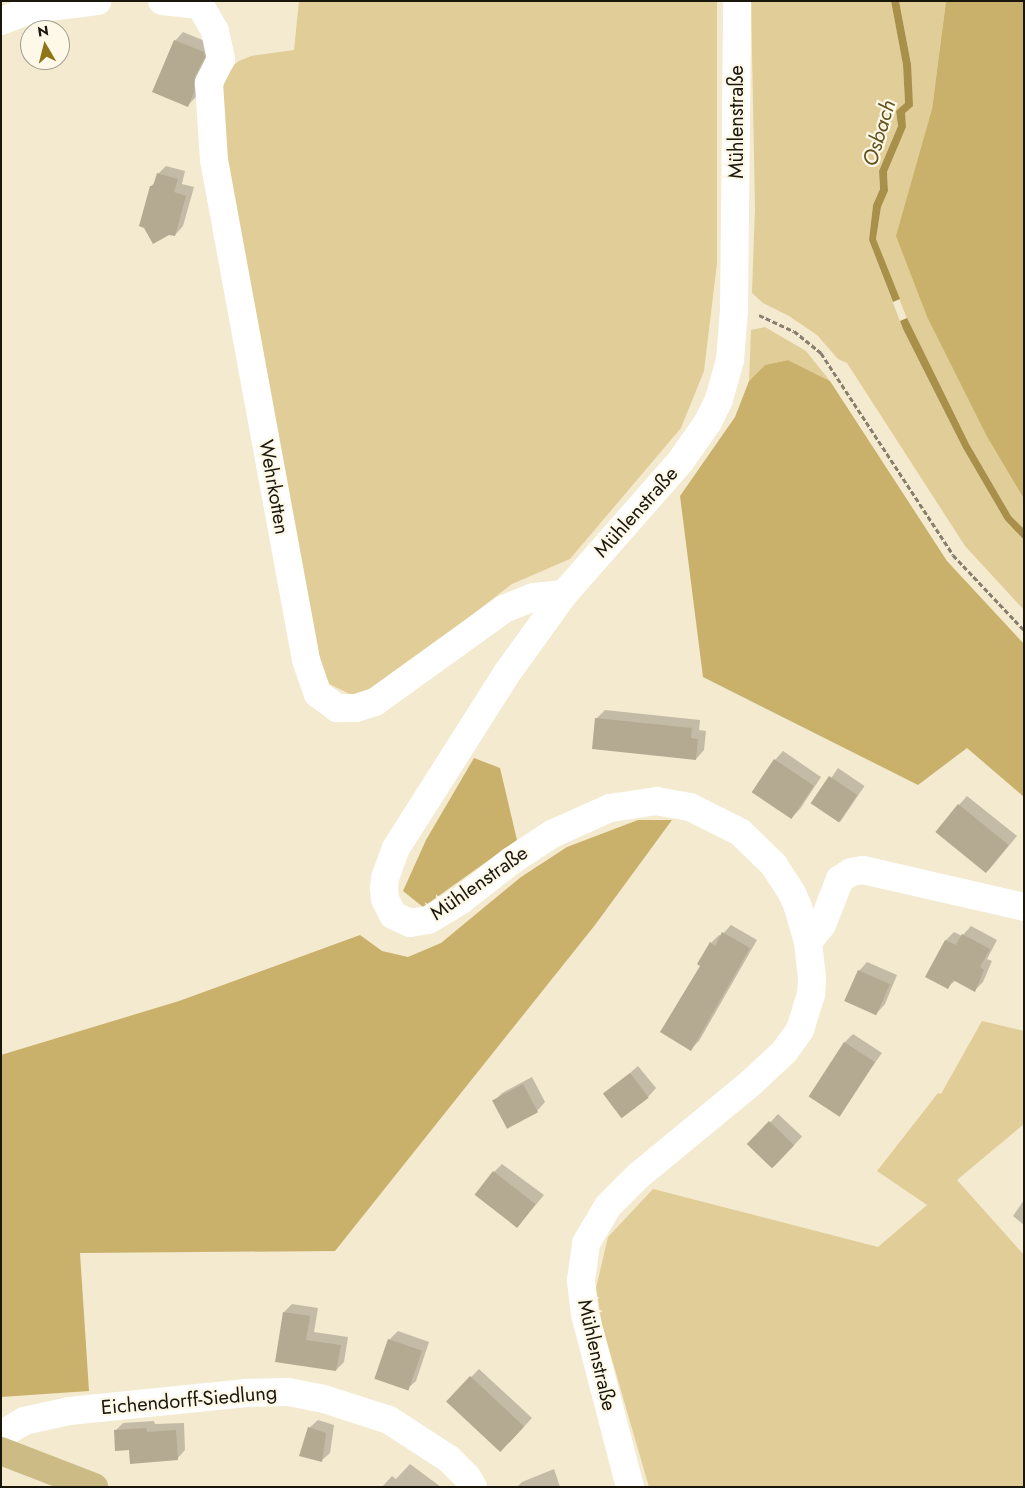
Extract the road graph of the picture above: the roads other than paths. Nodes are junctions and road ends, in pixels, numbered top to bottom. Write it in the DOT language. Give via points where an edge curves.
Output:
graph roads {
  1 [pos="98,1"];
  2 [pos="162,1"];
  3 [pos="737,1"];
  4 [pos="1,21"];
  5 [pos="564,594"];
  6 [pos="1024,907"];
  7 [pos="808,942"];
  8 [pos="1,1435"];
  9 [pos="1,1451"];
  10 [pos="94,1487"];
  11 [pos="473,1487"];
  12 [pos="630,1487"];
  1 -- 4 [label="street" via="32,9"];
  2 -- 5 [label="street, Wehrkotten" via="200,4 215,31 221,59 209,83 214,160 306,660 318,694 337,708 356,708 375,702 504,609 534,598"];
  3 -- 5 [label="street, Mühlenstraße" via="734,310 730,360 719,399 708,422 680,462"];
  5 -- 7 [label="street, Mühlenstraße" via="479,715 396,848 385,878 384,899 388,907 402,921 419,923 428,920 552,834 610,808 657,801 690,807 712,816 753,843 774,865 792,893"];
  6 -- 7 [label="street" via="863,870 851,872 840,879 822,925"];
  7 -- 12 [label="street, Mühlenstraße" via="812,979 810,995 806,1016 792,1041 752,1082 638,1176 608,1206 586,1243 581,1280 585,1314"];
  8 -- 11 [label="street, Eichendorff-Siedlung" via="24,1421 69,1411 246,1393 288,1392 389,1420 449,1459"];
  9 -- 10 [label="main road"];
}
